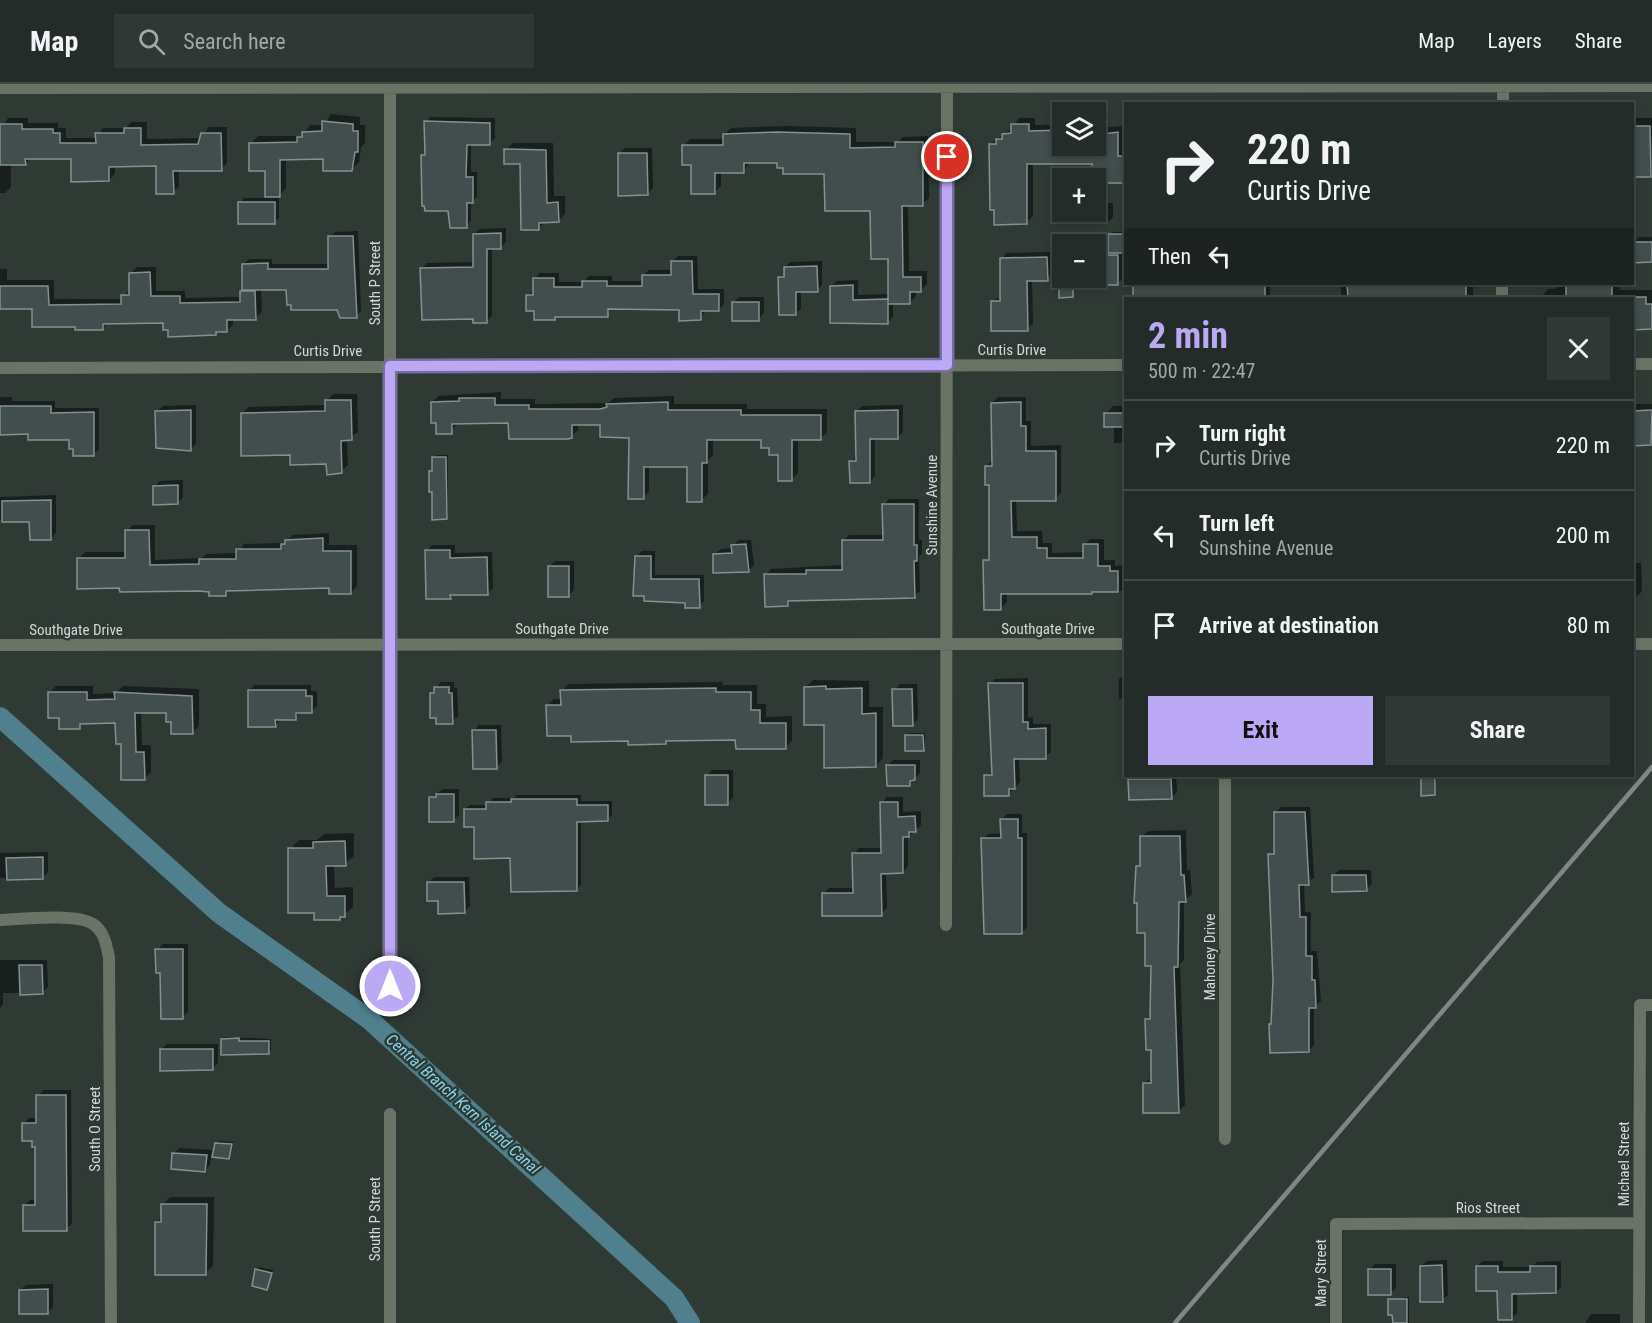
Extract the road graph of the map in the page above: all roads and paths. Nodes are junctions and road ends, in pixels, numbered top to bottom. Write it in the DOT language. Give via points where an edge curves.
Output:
graph roads {
  1 [pos="1503,85"];
  2 [pos="390,86"];
  3 [pos="947,86"];
  4 [pos="1652,86"];
  5 [pos="0,88"];
  6 [pos="1503,102"];
  7 [pos="1634,364"];
  8 [pos="1652,364"];
  9 [pos="947,365"];
  10 [pos="1124,365"];
  11 [pos="390,366"];
  12 [pos="0,368"];
  13 [pos="390,644"];
  14 [pos="947,644"];
  15 [pos="1124,644"];
  16 [pos="1634,644"];
  17 [pos="1652,644"];
  18 [pos="0,645"];
  19 [pos="1225,777"];
  20 [pos="0,920"];
  21 [pos="946,925"];
  22 [pos="390,986"];
  23 [pos="1646,1005"];
  24 [pos="390,1114"];
  25 [pos="1225,1139"];
  26 [pos="1639,1223"];
  27 [pos="1336,1224"];
  28 [pos="111,1323"];
  29 [pos="390,1323"];
  30 [pos="1336,1323"];
  31 [pos="1639,1323"];
  1 -- 3 [label="street"];
  1 -- 4 [label="street"];
  1 -- 6 [label="street"];
  2 -- 3 [label="street"];
  2 -- 5 [label="street"];
  2 -- 11 [label="street, South P Street"];
  3 -- 9 [label="street, Sunshine Avenue"];
  7 -- 8 [label="street"];
  9 -- 10 [label="street, Curtis Drive"];
  9 -- 11 [label="street, Curtis Drive"];
  9 -- 14 [label="street, Sunshine Avenue"];
  11 -- 12 [label="street, Curtis Drive"];
  11 -- 13 [label="street, South P Street"];
  13 -- 14 [label="street, Southgate Drive"];
  13 -- 18 [label="street, Southgate Drive"];
  13 -- 22 [label="street, South P Street"];
  14 -- 15 [label="street, Southgate Drive"];
  14 -- 21 [label="street, Sunshine Avenue"];
  16 -- 17 [label="street"];
  19 -- 25 [label="street, Mahoney Drive"];
  20 -- 28 [label="street, South O Street" via="77,919 93,923 104,935 109,957"];
  23 -- 26 [label="street, Michael Street"];
  24 -- 29 [label="street, South P Street"];
  26 -- 27 [label="street, Rios Street"];
  26 -- 31 [label="street, Michael Street"];
  27 -- 30 [label="street, Mary Street"];
}
